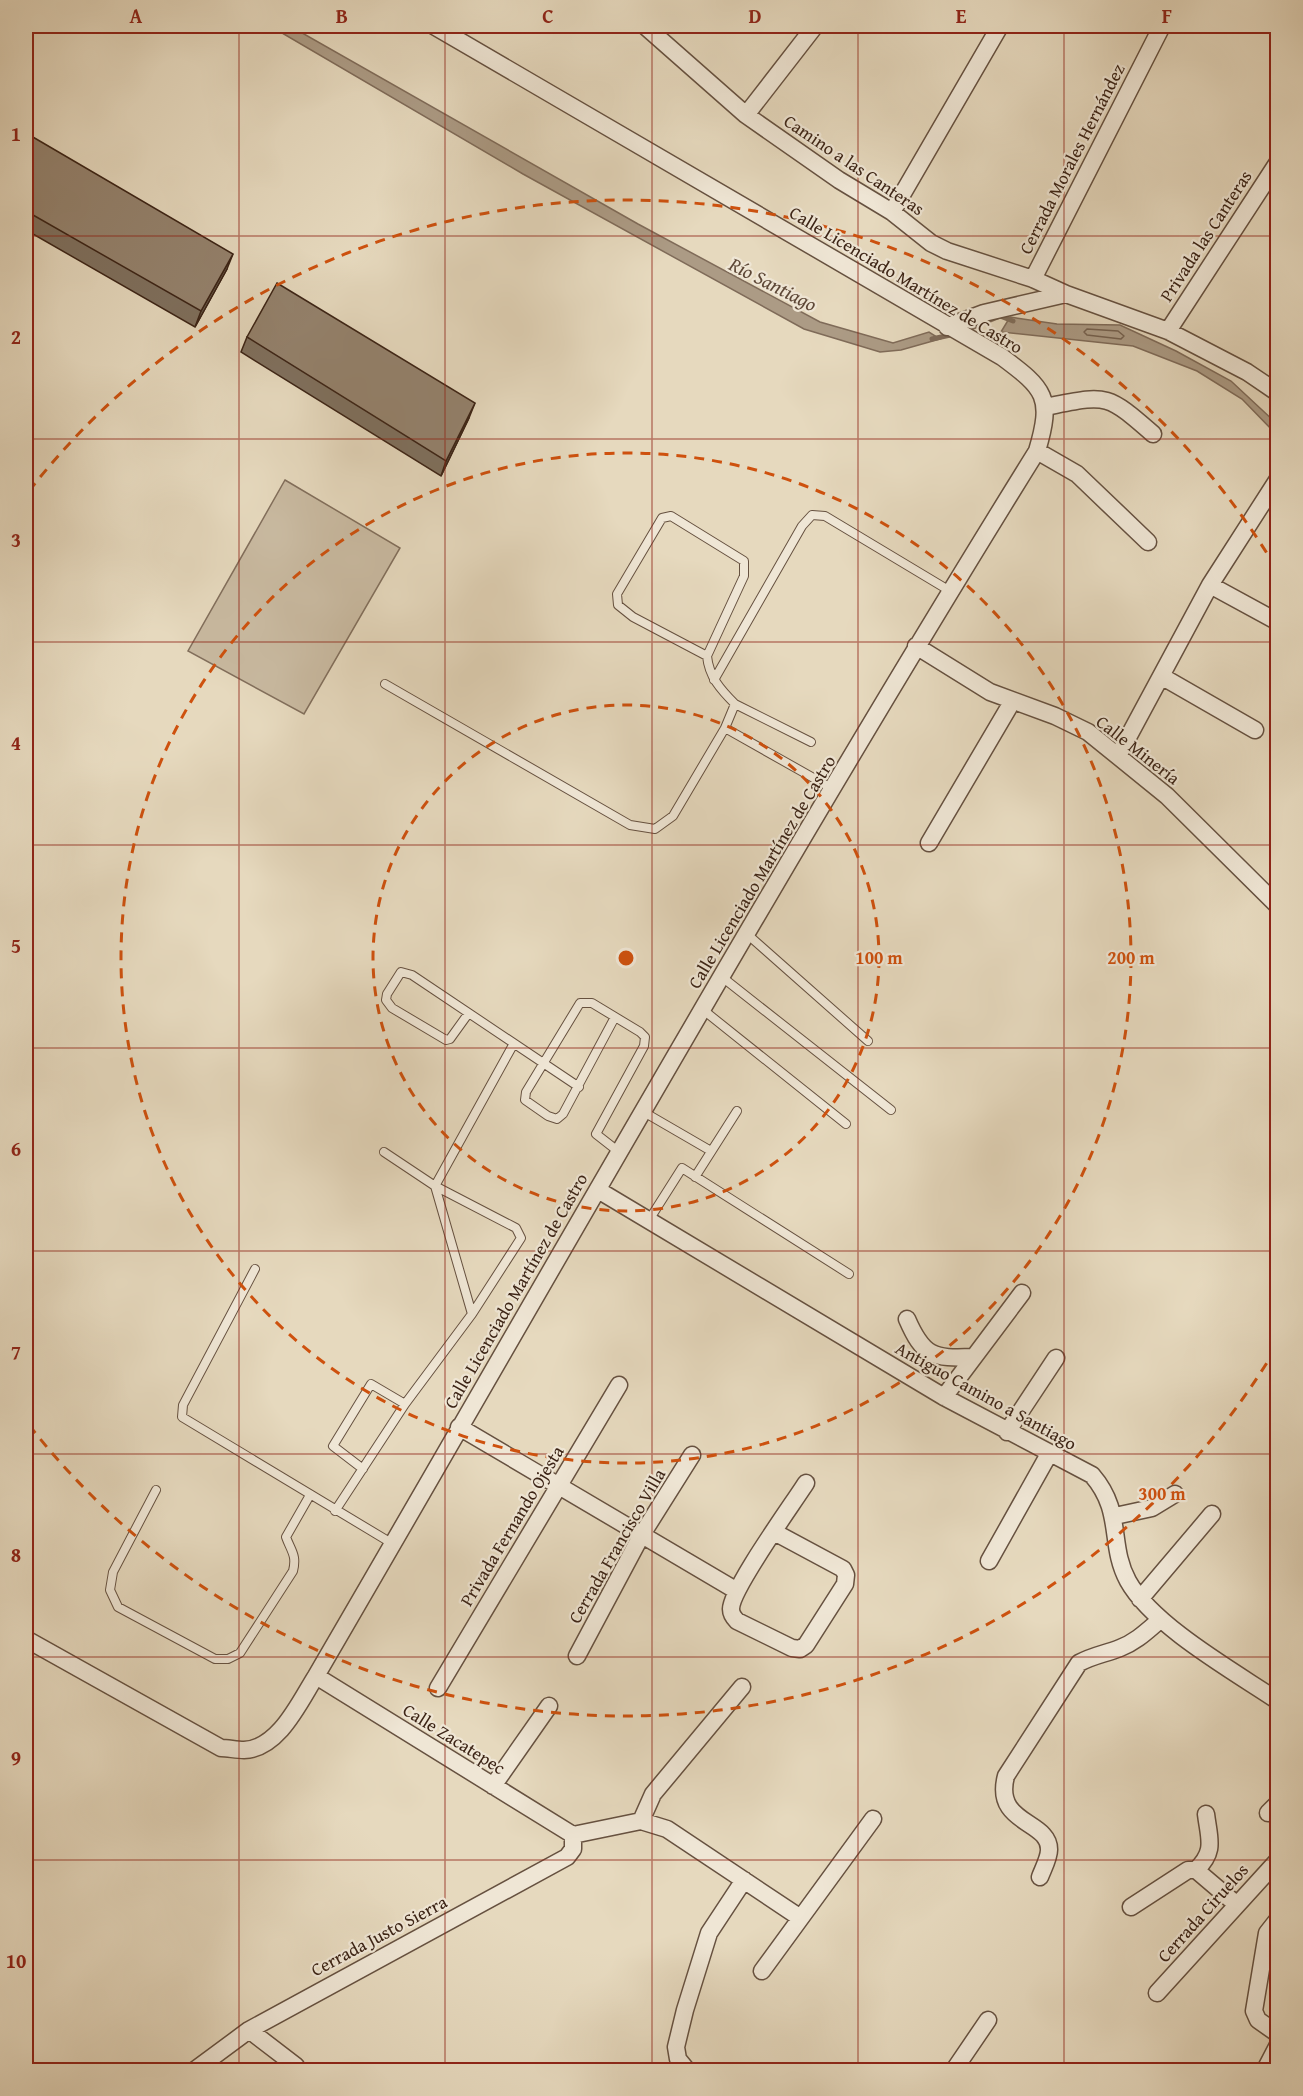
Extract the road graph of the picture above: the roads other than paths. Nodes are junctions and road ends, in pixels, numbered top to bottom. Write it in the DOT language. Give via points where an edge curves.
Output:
graph roads {
  1 [pos="434,26"];
  2 [pos="815,26"];
  3 [pos="1000,26"];
  4 [pos="1162,26"];
  5 [pos="652,28"];
  6 [pos="746,115"];
  7 [pos="1278,162"];
  8 [pos="892,212"];
  9 [pos="1033,279"];
  10 [pos="1066,294"];
  11 [pos="950,329"];
  12 [pos="1168,331"];
  13 [pos="1278,393"];
  14 [pos="1045,407"];
  15 [pos="1153,434"];
  16 [pos="1037,451"];
  17 [pos="1278,478"];
  18 [pos="1148,542"];
  19 [pos="1210,585"];
  20 [pos="950,591"];
  21 [pos="1278,622"];
  22 [pos="916,646"];
  23 [pos="707,656"];
  24 [pos="1161,676"];
  25 [pos="714,680"];
  26 [pos="385,684"];
  27 [pos="1012,702"];
  28 [pos="735,704"];
  29 [pos="725,728"];
  30 [pos="1255,730"];
  31 [pos="811,742"];
  32 [pos="1118,756"];
  33 [pos="834,789"];
  34 [pos="929,843"];
  35 [pos="1278,906"];
  36 [pos="747,934"];
  37 [pos="722,977"];
  38 [pos="702,1009"];
  39 [pos="468,1014"];
  40 [pos="615,1017"];
  41 [pos="868,1041"];
  42 [pos="513,1045"];
  43 [pos="543,1064"];
  44 [pos="579,1087"];
  45 [pos="891,1110"];
  46 [pos="642,1111"];
  47 [pos="737,1111"];
  48 [pos="846,1124"];
  49 [pos="711,1151"];
  50 [pos="384,1152"];
  51 [pos="619,1152"];
  52 [pos="695,1177"];
  53 [pos="435,1186"];
  54 [pos="598,1190"];
  55 [pos="649,1220"];
  56 [pos="255,1269"];
  57 [pos="849,1274"];
  58 [pos="1022,1293"];
  59 [pos="472,1314"];
  60 [pos="907,1319"];
  61 [pos="973,1357"];
  62 [pos="1056,1358"];
  63 [pos="620,1385"];
  64 [pos="944,1397"];
  65 [pos="405,1404"];
  66 [pos="459,1427"];
  67 [pos="1007,1432"];
  68 [pos="1049,1454"];
  69 [pos="692,1455"];
  70 [pos="363,1469"];
  71 [pos="806,1483"];
  72 [pos="558,1488"];
  73 [pos="156,1490"];
  74 [pos="1174,1494"];
  75 [pos="310,1496"];
  76 [pos="335,1511"];
  77 [pos="1212,1514"];
  78 [pos="1115,1516"];
  79 [pos="774,1532"];
  80 [pos="641,1536"];
  81 [pos="393,1544"];
  82 [pos="989,1561"];
  83 [pos="736,1591"];
  84 [pos="1140,1599"];
  85 [pos="1160,1620"];
  86 [pos="26,1639"];
  87 [pos="577,1656"];
  88 [pos="316,1676"];
  89 [pos="742,1687"];
  90 [pos="438,1688"];
  91 [pos="1278,1701"];
  92 [pos="549,1707"];
  93 [pos="493,1786"];
  94 [pos="1206,1814"];
  95 [pos="873,1819"];
  96 [pos="641,1821"];
  97 [pos="573,1834"];
  98 [pos="1278,1860"];
  99 [pos="1196,1870"];
  100 [pos="1040,1877"];
  101 [pos="744,1880"];
  102 [pos="1236,1904"];
  103 [pos="1131,1907"];
  104 [pos="799,1917"];
  105 [pos="1278,1919"];
  106 [pos="762,1971"];
  107 [pos="1157,1993"];
  108 [pos="988,2020"];
  109 [pos="249,2030"];
  110 [pos="1278,2034"];
  111 [pos="1278,2045"];
  112 [pos="296,2066"];
  113 [pos="678,2067"];
  114 [pos="195,2070"];
  115 [pos="954,2070"];
  116 [pos="1265,2070"];
  1 -- 11 [label="street, Calle Licenciado Martínez de Castro"];
  2 -- 6 [label="street"];
  3 -- 8 [label="street"];
  4 -- 9 [label="street, Cerrada Morales Hernández"];
  5 -- 6 [label="street, Camino a las Canteras"];
  6 -- 8 [label="street, Camino a las Canteras"];
  7 -- 12 [label="street, Privada las Canteras"];
  8 -- 9 [label="street, Camino a las Canteras" via="930,243"];
  9 -- 10 [label="street, Camino a las Canteras"];
  10 -- 11 [label="street" via="984,313"];
  10 -- 12 [label="street, Camino a las Canteras"];
  11 -- 14 [label="street, Calle Licenciado Martínez de Castro" via="1002,357 1041,390"];
  12 -- 13 [label="street, Camino a las Canteras" via="1247,372"];
  14 -- 15 [label="street" via="1094,397 1110,400"];
  14 -- 16 [label="street, Calle Licenciado Martínez de Castro" via="1045,425"];
  16 -- 18 [label="street" via="1077,474"];
  16 -- 20 [label="street, Calle Licenciado Martínez de Castro"];
  17 -- 19 [label="street"];
  19 -- 21 [label="street"];
  19 -- 24 [label="street"];
  20 -- 22 [label="street, Calle Licenciado Martínez de Castro"];
  20 -- 25 [label="lane" via="825,516 812,515"];
  22 -- 27 [label="street, Calle Minería"];
  22 -- 33 [label="street, Calle Licenciado Martínez de Castro"];
  23 -- 23 [label="lane" via="618,605 617,594 662,518 671,516 744,561 744,576"];
  23 -- 25 [label="lane"];
  24 -- 30 [label="street"];
  24 -- 32 [label="street"];
  25 -- 28 [label="lane"];
  26 -- 29 [label="lane" via="630,825 656,829 672,816"];
  27 -- 32 [label="street, Calle Minería" via="1088,732"];
  27 -- 34 [label="street"];
  28 -- 29 [label="lane"];
  28 -- 31 [label="lane"];
  29 -- 33 [label="lane"];
  32 -- 35 [label="street, Calle Minería" via="1167,796"];
  33 -- 36 [label="street, Calle Licenciado Martínez de Castro"];
  36 -- 37 [label="street, Calle Licenciado Martínez de Castro"];
  36 -- 41 [label="lane"];
  37 -- 38 [label="street, Calle Licenciado Martínez de Castro"];
  37 -- 45 [label="lane"];
  38 -- 46 [label="street, Calle Licenciado Martínez de Castro"];
  38 -- 48 [label="lane"];
  39 -- 39 [label="lane" via="401,972 387,994 392,1008 446,1040"];
  39 -- 42 [label="lane"];
  40 -- 43 [label="lane" via="592,1003 580,1003"];
  40 -- 44 [label="lane"];
  40 -- 51 [label="lane" via="645,1037 644,1046 596,1134"];
  42 -- 43 [label="lane"];
  42 -- 53 [label="lane"];
  43 -- 44 [label="lane"];
  43 -- 44 [label="lane" via="526,1092 525,1100 530,1105 557,1119"];
  46 -- 49 [label="lane"];
  46 -- 51 [label="street, Calle Licenciado Martínez de Castro"];
  47 -- 49 [label="lane"];
  49 -- 52 [label="lane"];
  50 -- 53 [label="lane"];
  51 -- 54 [label="street, Calle Licenciado Martínez de Castro"];
  52 -- 55 [label="lane" via="682,1168"];
  52 -- 57 [label="lane"];
  53 -- 59 [label="lane"];
  53 -- 59 [label="lane" via="521,1233"];
  54 -- 55 [label="street, Antiguo Camino a Santiago"];
  54 -- 66 [label="street, Calle Licenciado Martínez de Castro"];
  55 -- 64 [label="street, Antiguo Camino a Santiago"];
  56 -- 75 [label="lane" via="183,1405 182,1417"];
  58 -- 61 [label="street"];
  59 -- 65 [label="lane"];
  60 -- 61 [label="street" via="918,1343 931,1354"];
  61 -- 64 [label="street"];
  62 -- 67 [label="street"];
  63 -- 72 [label="street, Privada Fernando Ojesta"];
  64 -- 67 [label="street, Antiguo Camino a Santiago"];
  65 -- 70 [label="lane"];
  65 -- 70 [label="lane" via="371,1384 333,1446"];
  66 -- 72 [label="street"];
  66 -- 81 [label="street, Calle Licenciado Martínez de Castro"];
  67 -- 68 [label="street, Antiguo Camino a Santiago"];
  68 -- 78 [label="street, Antiguo Camino a Santiago" via="1092,1476 1104,1489"];
  68 -- 82 [label="street"];
  69 -- 80 [label="street, Cerrada Francisco Villa"];
  70 -- 76 [label="lane"];
  71 -- 79 [label="street"];
  72 -- 80 [label="street"];
  72 -- 90 [label="street, Privada Fernando Ojesta"];
  73 -- 75 [label="lane" via="113,1572 110,1590 118,1607 215,1659 228,1659 240,1653 293,1571 296,1560 286,1537"];
  74 -- 78 [label="street" via="1152,1508"];
  75 -- 76 [label="lane"];
  76 -- 81 [label="lane"];
  77 -- 84 [label="street"];
  78 -- 84 [label="street, Antiguo Camino a Santiago" via="1121,1564"];
  79 -- 83 [label="street"];
  79 -- 83 [label="street" via="843,1569 846,1575 845,1584 806,1645 792,1648 733,1617 731,1608"];
  80 -- 83 [label="street"];
  80 -- 87 [label="street, Cerrada Francisco Villa"];
  81 -- 88 [label="street, Calle Licenciado Martínez de Castro"];
  84 -- 85 [label="street, Antiguo Camino a Santiago"];
  85 -- 91 [label="street, Antiguo Camino a Santiago"];
  85 -- 100 [label="street" via="1139,1639 1079,1663 1006,1776 1002,1792 1005,1804 1045,1837 1049,1849"];
  86 -- 88 [label="street, Calle Licenciado Martínez de Castro" via="221,1748 257,1748 271,1739"];
  88 -- 93 [label="street, Calle Zacatepec"];
  89 -- 96 [label="street" via="653,1794"];
  92 -- 93 [label="street"];
  93 -- 97 [label="street, Calle Zacatepec"];
  94 -- 99 [label="street" via="1211,1850"];
  95 -- 104 [label="street"];
  96 -- 97 [label="street"];
  96 -- 101 [label="street" via="667,1828"];
  97 -- 109 [label="street, Cerrada Justo Sierra" via="573,1849 567,1857"];
  98 -- 102 [label="street, Cerrada Ciruelos"];
  99 -- 102 [label="street"];
  99 -- 103 [label="street" via="1188,1870"];
  101 -- 104 [label="street"];
  101 -- 113 [label="street" via="709,1933 676,2047"];
  102 -- 107 [label="street, Cerrada Ciruelos"];
  104 -- 106 [label="street"];
  105 -- 110 [label="street" via="1267,1932 1254,2011 1258,2020"];
  108 -- 115 [label="street"];
  109 -- 112 [label="street"];
  109 -- 114 [label="street, Cerrada Justo Sierra"];
  111 -- 116 [label="street"];
}
